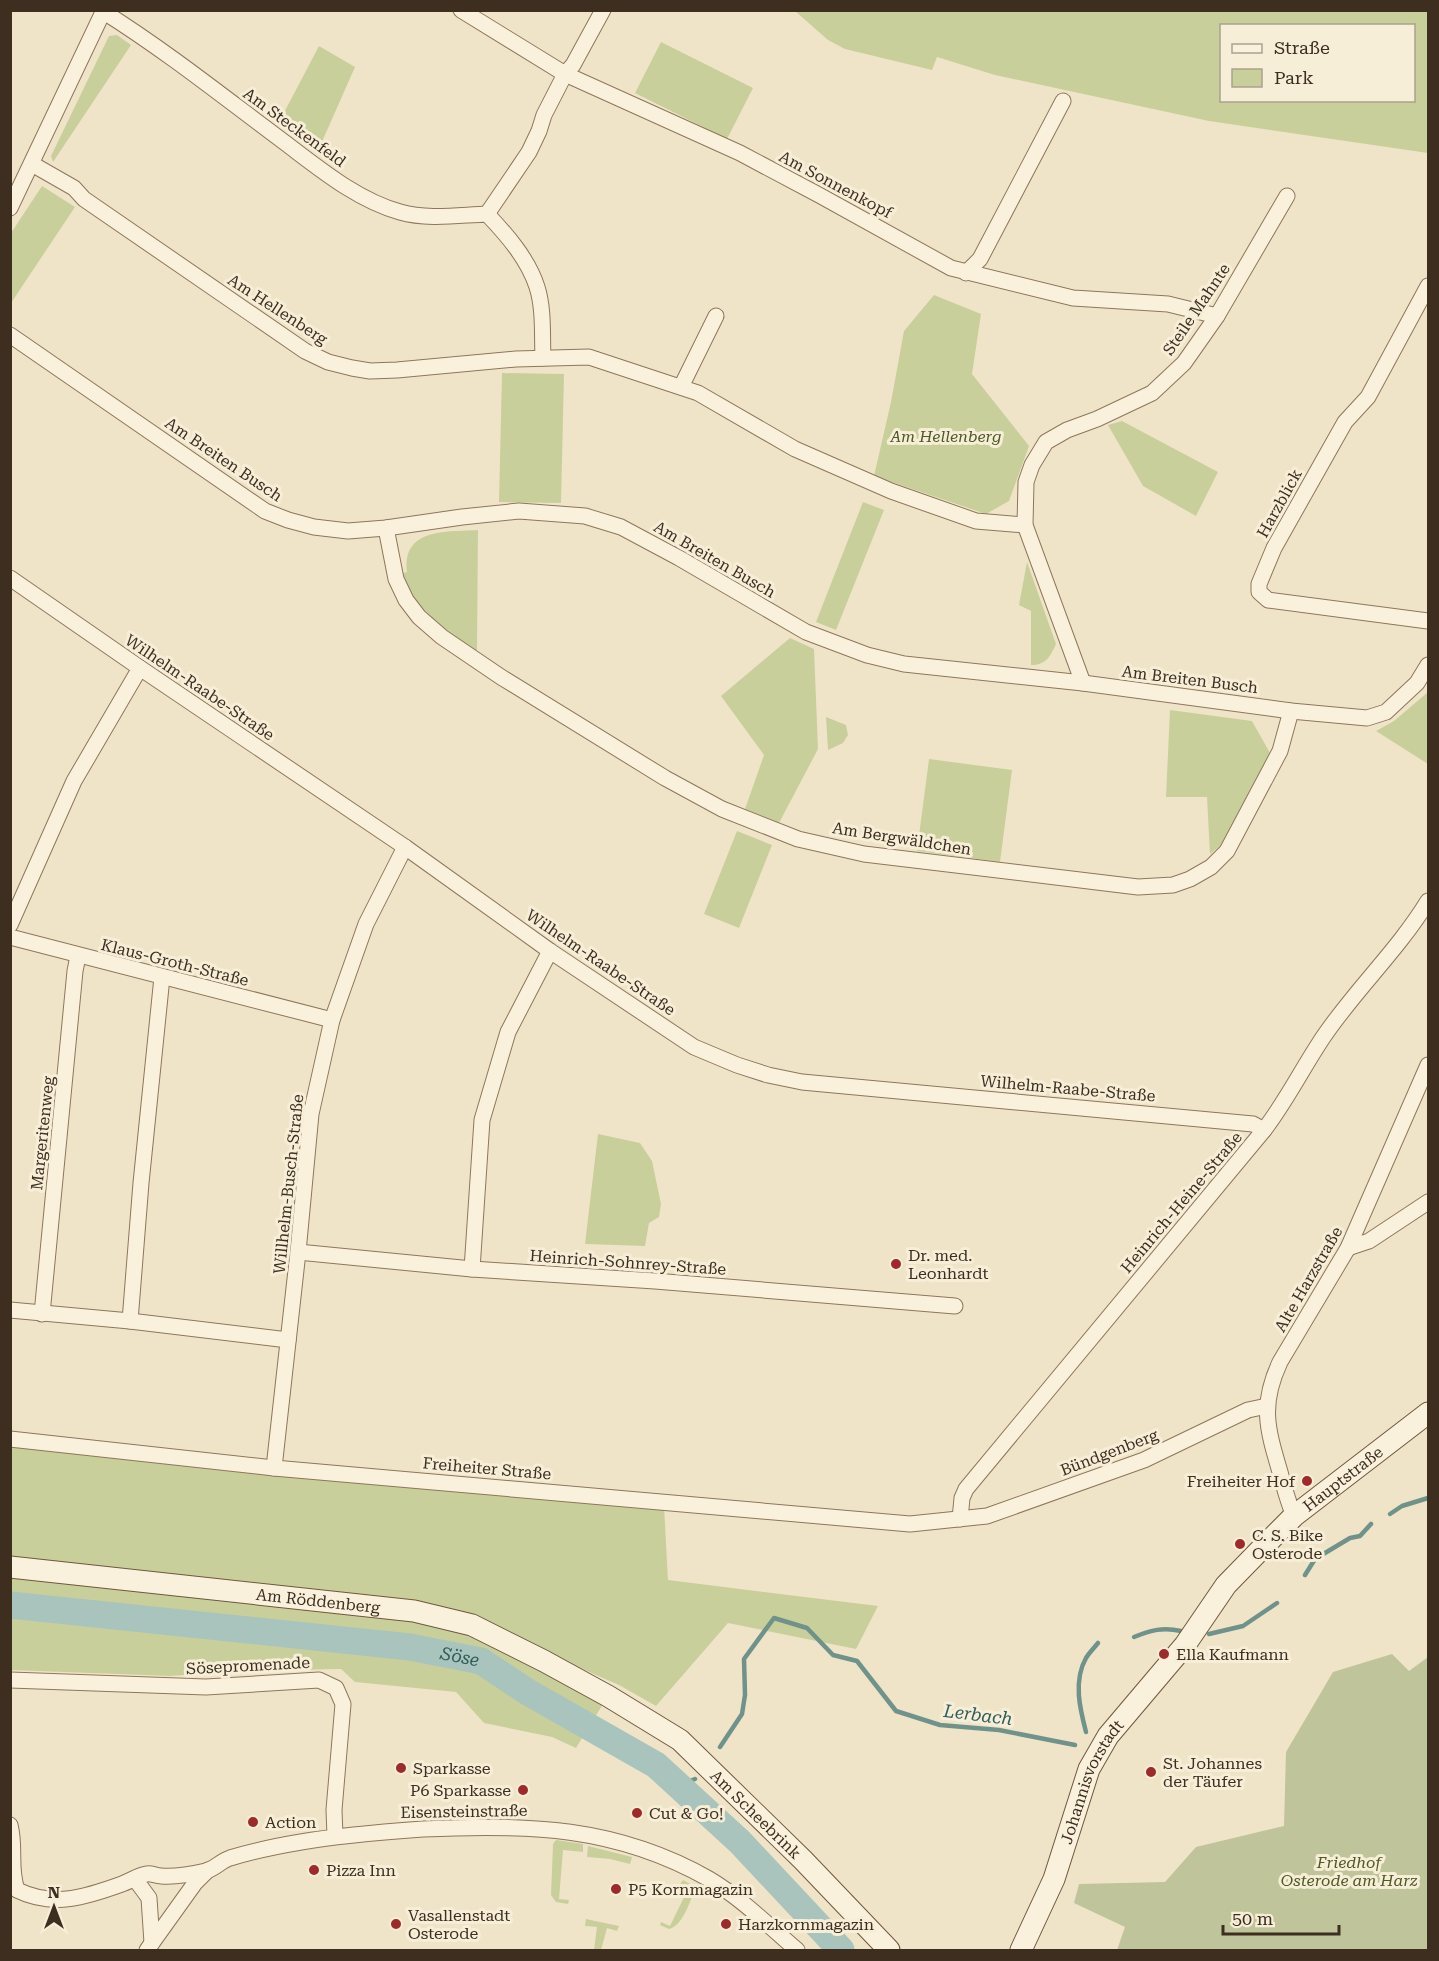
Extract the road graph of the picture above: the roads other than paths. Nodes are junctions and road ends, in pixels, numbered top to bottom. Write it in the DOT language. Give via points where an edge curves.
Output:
graph roads {
  1 [pos="461,10"];
  2 [pos="603,10"];
  3 [pos="104,11"];
  4 [pos="565,74"];
  5 [pos="1063,101"];
  6 [pos="33,164"];
  7 [pos="1287,196"];
  8 [pos="10,208"];
  9 [pos="487,214"];
  10 [pos="966,273"];
  11 [pos="1428,286"];
  12 [pos="716,316"];
  13 [pos="1216,316"];
  14 [pos="10,335"];
  15 [pos="543,358"];
  16 [pos="681,387"];
  17 [pos="1025,525"];
  18 [pos="386,528"];
  19 [pos="10,578"];
  20 [pos="1428,621"];
  21 [pos="1428,666"];
  22 [pos="140,668"];
  23 [pos="1083,683"];
  24 [pos="1291,711"];
  25 [pos="405,847"];
  26 [pos="1428,902"];
  27 [pos="10,925"];
  28 [pos="10,937"];
  29 [pos="550,951"];
  30 [pos="78,956"];
  31 [pos="162,977"];
  32 [pos="332,1020"];
  33 [pos="1428,1065"];
  34 [pos="1264,1130"];
  35 [pos="1428,1202"];
  36 [pos="1348,1248"];
  37 [pos="298,1252"];
  38 [pos="472,1269"];
  39 [pos="955,1306"];
  40 [pos="10,1310"];
  41 [pos="42,1314"];
  42 [pos="130,1320"];
  43 [pos="288,1340"];
  44 [pos="1267,1406"];
  45 [pos="1428,1413"];
  46 [pos="10,1439"];
  47 [pos="274,1468"];
  48 [pos="1294,1516"];
  49 [pos="960,1520"];
  50 [pos="10,1567"];
  51 [pos="1193,1632"];
  52 [pos="10,1680"];
  53 [pos="608,1696"];
  54 [pos="10,1825"];
  55 [pos="334,1836"];
  56 [pos="208,1870"];
  57 [pos="141,1876"];
  58 [pos="149,1947"];
  59 [pos="797,1950"];
  60 [pos="889,1950"];
  61 [pos="1021,1950"];
  1 -- 4 [label="street, Am Sonnenkopf"];
  2 -- 4 [label="street"];
  3 -- 6 [label="street"];
  3 -- 9 [label="street, Am Steckenfeld" via="360,196 403,213 423,216"];
  4 -- 9 [label="street" via="529,152"];
  4 -- 10 [label="street, Am Sonnenkopf" via="740,153"];
  5 -- 10 [label="street" via="980,259"];
  6 -- 8 [label="street"];
  6 -- 15 [label="street, Am Hellenberg" via="74,188 84,200 305,351 328,362 352,368 397,370"];
  7 -- 13 [label="street, Steile Mahnte"];
  9 -- 15 [label="street" via="514,245 538,287"];
  10 -- 13 [label="street, Am Sonnenkopf" via="1073,298 1168,304"];
  11 -- 20 [label="street, Harzblick" via="1368,397 1346,422 1274,548 1259,592 1268,600"];
  12 -- 16 [label="street"];
  13 -- 17 [label="street, Steile Mahnte" via="1184,363 1152,393 1046,442 1026,482"];
  14 -- 18 [label="street, Am Breiten Busch" via="266,511 315,527 348,531"];
  15 -- 16 [label="street, Am Hellenberg" via="589,357"];
  16 -- 17 [label="street, Am Hellenberg" via="795,449 891,491 975,521"];
  17 -- 23 [label="street, Steile Mahnte"];
  18 -- 23 [label="street, Am Breiten Busch" via="519,511 585,516 621,527 806,632 867,655 904,664"];
  18 -- 24 [label="street, Am Bergwäldchen" via="396,579 406,600 442,637 665,778 722,808 798,839 864,854 1138,887 1173,885 1211,867 1227,851 1280,751"];
  19 -- 22 [label="street, Wilhelm-Raabe-Straße"];
  21 -- 24 [label="street, Am Breiten Busch" via="1417,683 1386,712 1367,718"];
  22 -- 25 [label="street, Wilhelm-Raabe-Straße"];
  22 -- 27 [label="street" via="74,781"];
  23 -- 24 [label="street, Am Breiten Busch"];
  25 -- 29 [label="street, Wilhelm-Raabe-Straße"];
  25 -- 32 [label="street, Willhelm-Busch-Straße" via="366,924"];
  26 -- 34 [label="street, Heinrich-Heine-Straße" via="1324,1036"];
  28 -- 30 [label="street, Klaus-Groth-Straße"];
  29 -- 34 [label="street, Wilhelm-Raabe-Straße" via="694,1047 768,1075 802,1082 1253,1124"];
  29 -- 38 [label="street" via="508,1032 482,1120"];
  30 -- 31 [label="street, Klaus-Groth-Straße"];
  30 -- 41 [label="street, Margeritenweg"];
  31 -- 32 [label="street, Klaus-Groth-Straße"];
  31 -- 42 [label="street"];
  32 -- 37 [label="street, Willhelm-Busch-Straße" via="311,1114"];
  33 -- 36 [label="street, Alte Harzstraße"];
  34 -- 49 [label="street, Heinrich-Heine-Straße" via="966,1489"];
  35 -- 36 [label="street" via="1369,1241"];
  36 -- 44 [label="street, Alte Harzstraße" via="1280,1362"];
  37 -- 38 [label="street, Heinrich-Sohnrey-Straße"];
  37 -- 43 [label="street, Willhelm-Busch-Straße"];
  38 -- 39 [label="street, Heinrich-Sohnrey-Straße"];
  40 -- 41 [label="street"];
  41 -- 42 [label="street"];
  42 -- 43 [label="street"];
  43 -- 47 [label="street, Willhelm-Busch-Straße"];
  44 -- 48 [label="street, Alte Harzstraße" via="1268,1432"];
  44 -- 49 [label="street, Bündgenberg" via="1248,1410 1143,1460 987,1516"];
  45 -- 48 [label="main road, Hauptstraße"];
  46 -- 47 [label="street, Freiheiter Straße"];
  47 -- 49 [label="street, Freiheiter Straße" via="910,1524"];
  48 -- 51 [label="main road, Hauptstraße" via="1226,1585"];
  50 -- 53 [label="main road, Am Röddenberg" via="414,1611 472,1625"];
  51 -- 61 [label="main road, Johannisvorstadt" via="1108,1736 1089,1768 1056,1872"];
  52 -- 55 [label="street, Sösepromenade" via="198,1687 319,1680 336,1688 343,1704"];
  53 -- 60 [label="main road, Am Scheebrink" via="680,1740"];
  54 -- 57 [label="street, Eisensteinstraße" via="14,1880 17,1890 31,1897 85,1897"];
  55 -- 56 [label="street, Eisensteinstraße" via="226,1859"];
  55 -- 59 [label="street, Eisensteinstraße" via="478,1826 545,1828 616,1840 711,1880"];
  56 -- 57 [label="street, Eisensteinstraße"];
  56 -- 58 [label="street"];
  57 -- 58 [label="street" via="149,1898"];
}
